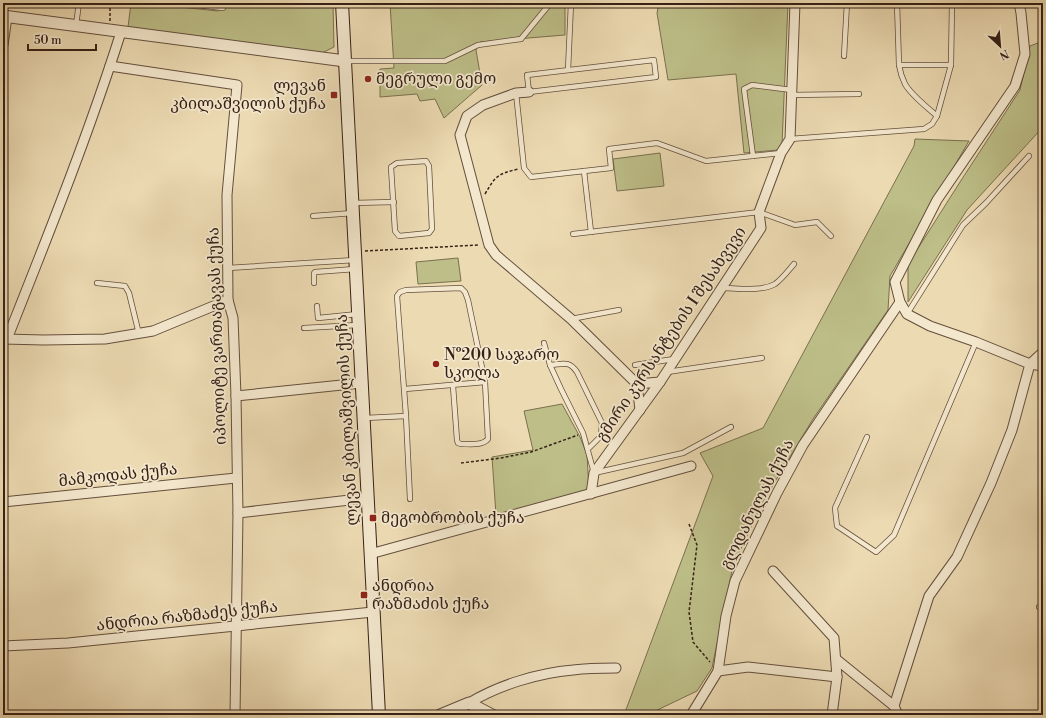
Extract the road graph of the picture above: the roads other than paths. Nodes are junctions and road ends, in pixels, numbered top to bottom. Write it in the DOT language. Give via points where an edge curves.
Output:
graph roads {
  1 [pos="79,3"];
  2 [pos="179,3"];
  3 [pos="224,3"];
  4 [pos="342,3"];
  5 [pos="548,3"];
  6 [pos="571,3"];
  7 [pos="794,3"];
  8 [pos="847,3"];
  9 [pos="897,3"];
  10 [pos="952,3"];
  11 [pos="1019,3"];
  12 [pos="5,17"];
  13 [pos="76,26"];
  14 [pos="121,32"];
  15 [pos="3,45"];
  16 [pos="844,56"];
  17 [pos="345,61"];
  18 [pos="899,65"];
  19 [pos="951,65"];
  20 [pos="110,66"];
  21 [pos="568,70"];
  22 [pos="529,92"];
  23 [pos="516,93"];
  24 [pos="791,93"];
  25 [pos="859,94"];
  26 [pos="937,116"];
  27 [pos="790,139"];
  28 [pos="781,153"];
  29 [pos="753,156"];
  30 [pos="1029,156"];
  31 [pos="584,171"];
  32 [pos="394,202"];
  33 [pos="352,208"];
  34 [pos="759,212"];
  35 [pos="313,216"];
  36 [pos="591,232"];
  37 [pos="573,234"];
  38 [pos="831,236"];
  39 [pos="358,260"];
  40 [pos="794,264"];
  41 [pos="228,268"];
  42 [pos="97,283"];
  43 [pos="314,283"];
  44 [pos="722,288"];
  45 [pos="228,300"];
  46 [pos="900,302"];
  47 [pos="316,306"];
  48 [pos="619,310"];
  49 [pos="907,314"];
  50 [pos="571,319"];
  51 [pos="358,320"];
  52 [pos="304,328"];
  53 [pos="139,334"];
  54 [pos="5,339"];
  55 [pos="976,342"];
  56 [pos="544,343"];
  57 [pos="1043,352"];
  58 [pos="762,358"];
  59 [pos="675,359"];
  60 [pos="1030,364"];
  61 [pos="550,365"];
  62 [pos="635,365"];
  63 [pos="1043,366"];
  64 [pos="667,372"];
  65 [pos="485,382"];
  66 [pos="660,382"];
  67 [pos="361,383"];
  68 [pos="637,384"];
  69 [pos="453,386"];
  70 [pos="405,389"];
  71 [pos="236,396"];
  72 [pos="640,410"];
  73 [pos="406,416"];
  74 [pos="363,418"];
  75 [pos="731,428"];
  76 [pos="867,437"];
  77 [pos="588,450"];
  78 [pos="691,466"];
  79 [pos="594,473"];
  80 [pos="236,478"];
  81 [pos="591,494"];
  82 [pos="367,498"];
  83 [pos="410,499"];
  84 [pos="3,502"];
  85 [pos="238,513"];
  86 [pos="370,554"];
  87 [pos="773,571"];
  88 [pos="373,612"];
  89 [pos="237,627"];
  90 [pos="3,646"];
  91 [pos="836,659"];
  92 [pos="616,668"];
  93 [pos="718,672"];
  94 [pos="837,677"];
  95 [pos="469,703"];
  96 [pos="896,711"];
  97 [pos="235,715"];
  98 [pos="379,715"];
  99 [pos="440,715"];
  100 [pos="492,715"];
  101 [pos="691,715"];
  102 [pos="832,715"];
  1 -- 13 [label="lane"];
  2 -- 3 [label="lane" via="223,8"];
  4 -- 17 [label="main road, ლევან კბილაშვილის ქუჩა"];
  5 -- 17 [label="lane" via="521,39 478,45 445,61"];
  6 -- 21 [label="lane"];
  7 -- 24 [label="street"];
  8 -- 16 [label="lane"];
  9 -- 18 [label="lane"];
  10 -- 19 [label="lane"];
  11 -- 46 [label="street" via="1025,54 1015,86 937,200 895,282"];
  12 -- 13 [label="street"];
  12 -- 15 [label="street"];
  13 -- 14 [label="street"];
  14 -- 17 [label="street"];
  14 -- 20 [label="street"];
  17 -- 33 [label="main road, ლევან კბილაშვილის ქუჩა"];
  18 -- 19 [label="lane"];
  18 -- 26 [label="lane" via="905,84"];
  19 -- 26 [label="lane"];
  20 -- 41 [label="street, იპოლიტე ვართაგავას ქუჩა" via="237,85 227,195"];
  20 -- 54 [label="street" via="48,236"];
  21 -- 22 [label="lane" via="527,75"];
  21 -- 22 [label="lane" via="654,60 656,77"];
  22 -- 23 [label="street"];
  23 -- 31 [label="lane" via="524,168 531,177"];
  23 -- 50 [label="street" via="483,105 467,116 460,135 489,245 496,255"];
  24 -- 25 [label="lane"];
  24 -- 27 [label="street"];
  24 -- 29 [label="lane" via="752,85 744,89"];
  26 -- 27 [label="lane" via="924,130"];
  27 -- 28 [label="street, გმირი კურსანტების I შესახვევი"];
  28 -- 29 [label="lane"];
  28 -- 34 [label="street, გმირი კურსანტების I შესახვევი"];
  29 -- 31 [label="lane" via="706,161 657,143 609,150 611,168"];
  30 -- 49 [label="lane" via="963,224"];
  31 -- 36 [label="lane"];
  32 -- 32 [label="lane" via="395,231 399,236 429,233 432,229 429,166 426,161 397,163 391,167"];
  32 -- 33 [label="lane"];
  33 -- 35 [label="lane"];
  33 -- 39 [label="main road, ლევან კბილაშვილის ქუჩა"];
  34 -- 36 [label="lane"];
  34 -- 38 [label="lane" via="795,225 817,222"];
  34 -- 44 [label="street, გმირი კურსანტების I შესახვევი" via="762,228"];
  36 -- 37 [label="lane"];
  39 -- 41 [label="lane"];
  39 -- 43 [label="lane" via="315,272"];
  39 -- 51 [label="main road, ლევან კბილაშვილის ქუჩა"];
  40 -- 44 [label="lane" via="773,285 756,289"];
  41 -- 45 [label="street, იპოლიტე ვართაგავას ქუჩა"];
  42 -- 53 [label="lane" via="126,286"];
  44 -- 59 [label="street, გმირი კურსანტების I შესახვევი"];
  45 -- 53 [label="street" via="153,331"];
  45 -- 71 [label="street, იპოლიტე ვართაგავას ქუჩა" via="233,318"];
  46 -- 49 [label="street"];
  46 -- 93 [label="street, გლდანულას ქუჩა" via="803,445 777,493 735,581 726,616"];
  47 -- 51 [label="lane" via="318,318"];
  48 -- 50 [label="lane"];
  49 -- 55 [label="street" via="930,326"];
  50 -- 68 [label="street"];
  51 -- 52 [label="lane"];
  51 -- 67 [label="main road, ლევან კბილაშვილის ქუჩა"];
  53 -- 54 [label="street" via="105,339"];
  55 -- 60 [label="street"];
  55 -- 76 [label="lane" via="894,535 876,552 837,526 835,508"];
  56 -- 61 [label="lane"];
  57 -- 60 [label="street"];
  58 -- 64 [label="lane"];
  59 -- 62 [label="lane"];
  59 -- 64 [label="street, გმირი კურსანტების I შესახვევი"];
  60 -- 63 [label="street"];
  60 -- 96 [label="street" via="1012,430 991,483 957,557 929,596"];
  61 -- 77 [label="lane" via="583,433"];
  61 -- 77 [label="lane" via="572,365 602,423 601,436"];
  64 -- 66 [label="street, გმირი კურსანტების I შესახვევი"];
  65 -- 69 [label="lane"];
  65 -- 69 [label="lane" via="488,440 483,443 458,443"];
  65 -- 70 [label="lane" via="465,292 461,288 406,290 397,296"];
  66 -- 68 [label="street"];
  66 -- 72 [label="street, გმირი კურსანტების I შესახვევი"];
  67 -- 71 [label="street"];
  67 -- 74 [label="main road, ლევან კბილაშვილის ქუჩა"];
  68 -- 72 [label="street"];
  69 -- 70 [label="lane"];
  70 -- 73 [label="lane"];
  71 -- 80 [label="street, იპოლიტე ვართაგავას ქუჩა"];
  72 -- 79 [label="street, გმირი კურსანტების I შესახვევი"];
  73 -- 74 [label="lane"];
  73 -- 83 [label="lane"];
  74 -- 82 [label="main road, ლევან კბილაშვილის ქუჩა"];
  75 -- 79 [label="lane" via="683,453"];
  77 -- 79 [label="lane"];
  78 -- 81 [label="street"];
  79 -- 81 [label="street, გმირი კურსანტების I შესახვევი"];
  80 -- 84 [label="street, მამკოდას ქუჩა"];
  80 -- 85 [label="street, იპოლიტე ვართაგავას ქუჩა"];
  81 -- 86 [label="street"];
  82 -- 85 [label="street"];
  82 -- 86 [label="main road, ლევან კბილაშვილის ქუჩა"];
  85 -- 89 [label="street, იპოლიტე ვართაგავას ქუჩა"];
  86 -- 88 [label="main road, ლევან კბილაშვილის ქუჩა"];
  87 -- 91 [label="street" via="834,638"];
  88 -- 89 [label="street, ანდრია რაზმაძეს ქუჩა"];
  88 -- 98 [label="main road, ლევან კბილაშვილის ქუჩა"];
  89 -- 90 [label="street, ანდრია რაზმაძეს ქუჩა" via="68,643"];
  89 -- 97 [label="street, იპოლიტე ვართაგავას ქუჩა"];
  91 -- 94 [label="street"];
  91 -- 96 [label="street"];
  92 -- 95 [label="street" via="573,670 533,677 486,693"];
  93 -- 94 [label="street" via="748,667"];
  93 -- 101 [label="street, გლდანულას ქუჩა"];
  94 -- 102 [label="street"];
  95 -- 99 [label="street"];
  95 -- 100 [label="street"];
}
